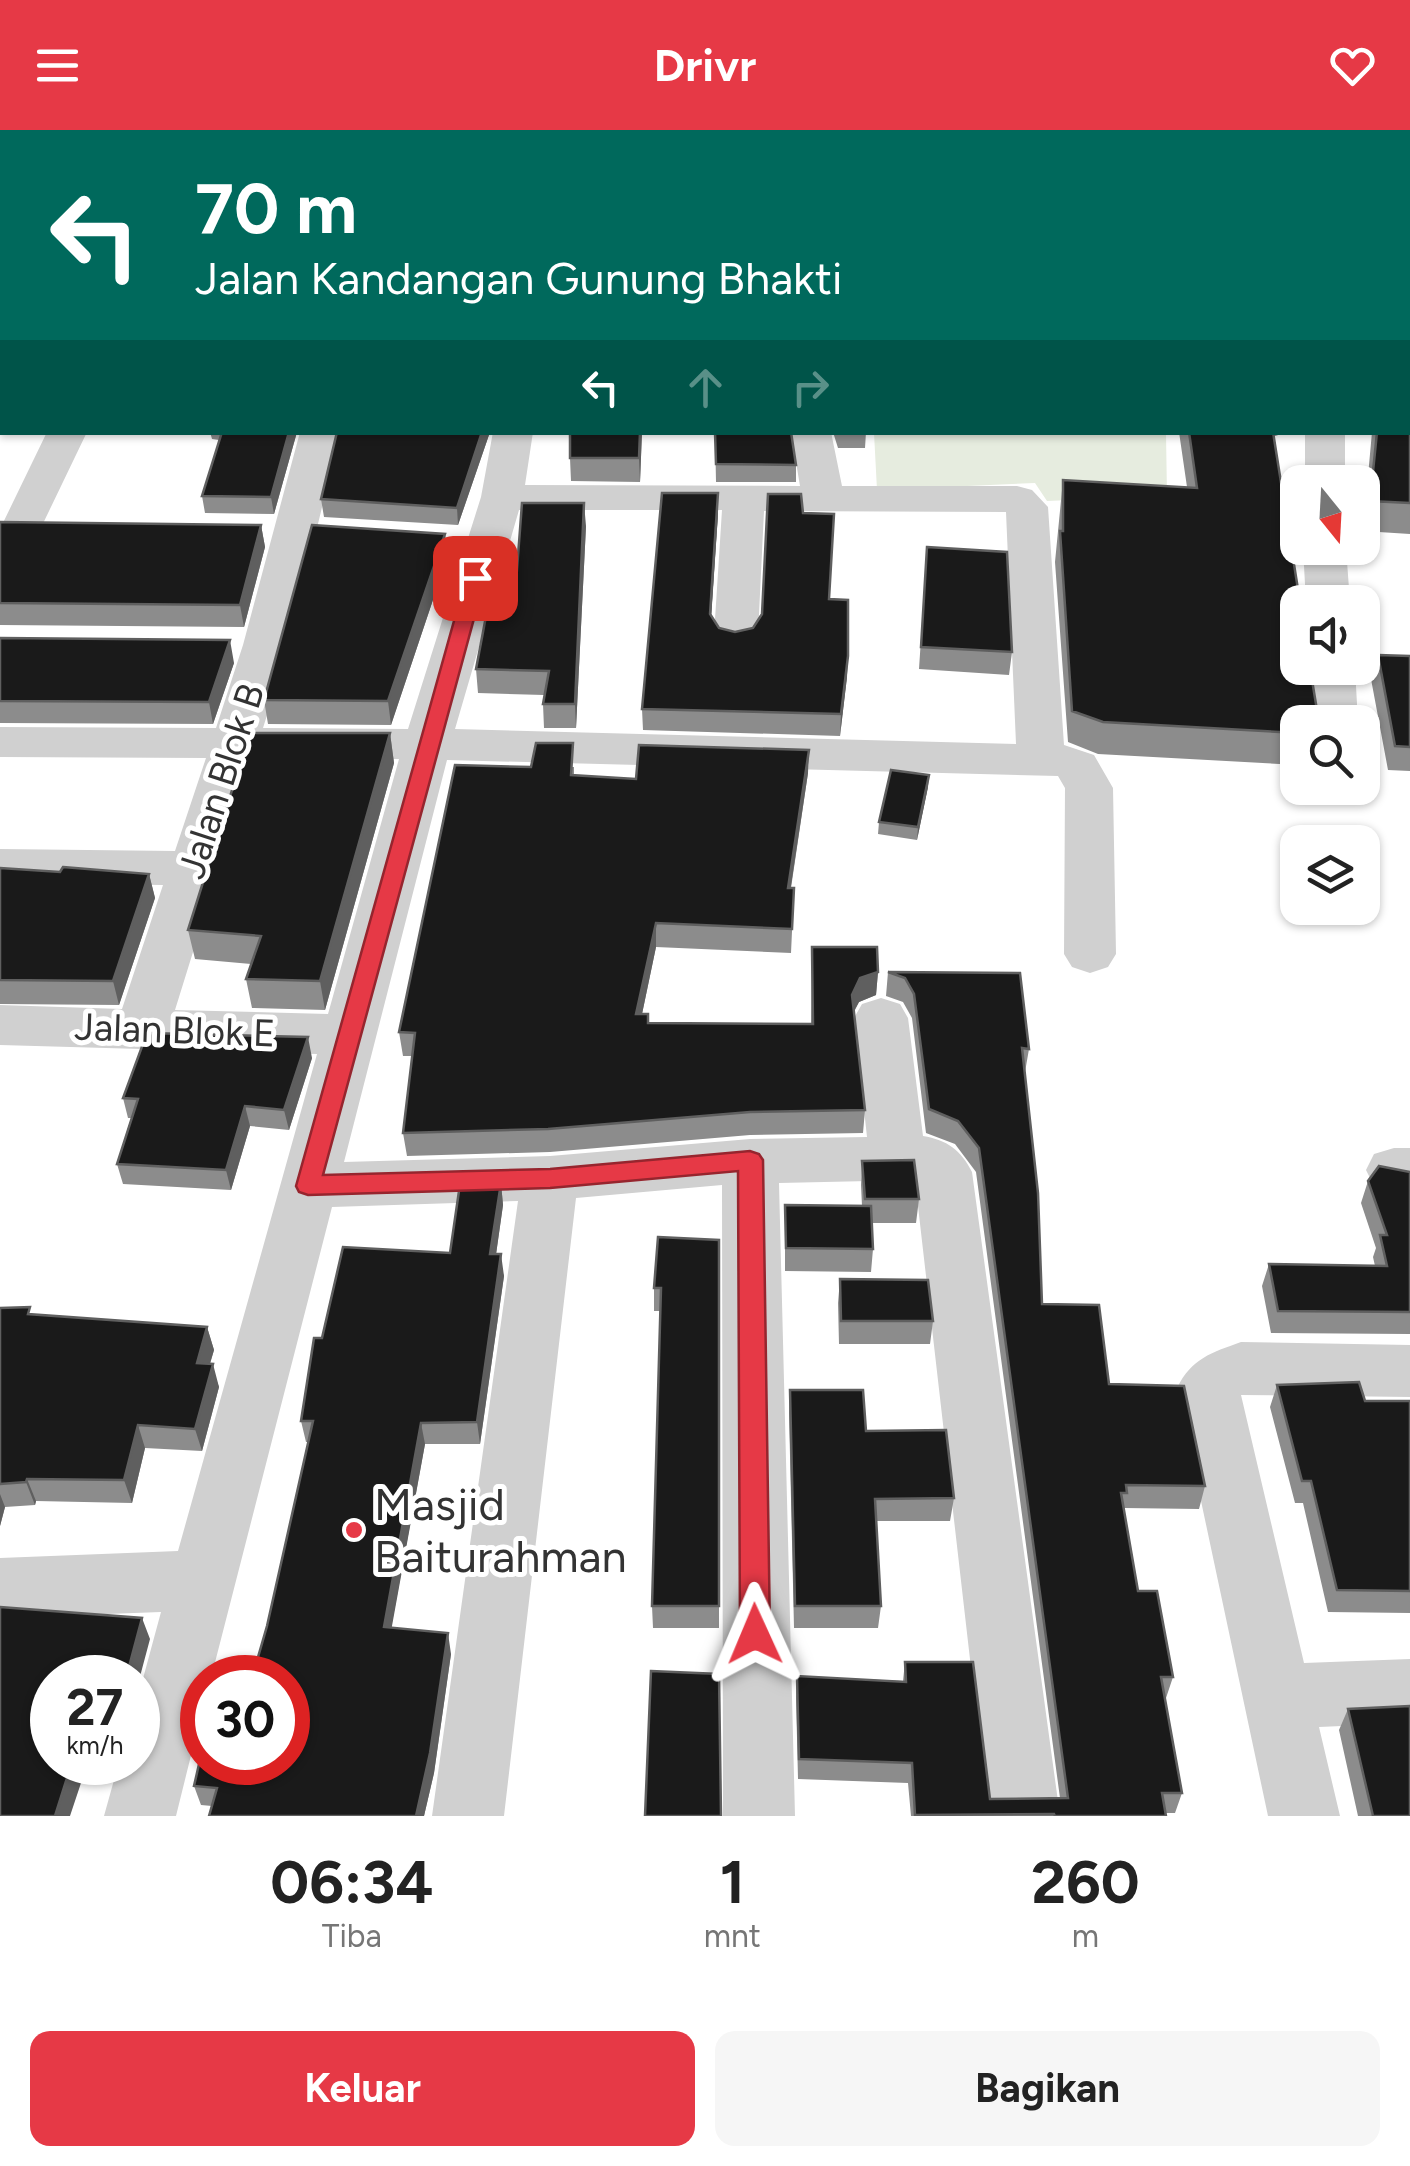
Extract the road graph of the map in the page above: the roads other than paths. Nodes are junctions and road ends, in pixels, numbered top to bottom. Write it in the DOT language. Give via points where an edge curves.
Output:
graph roads {
  1 [pos="66,435"];
  2 [pos="319,435"];
  3 [pos="513,435"];
  4 [pos="813,435"];
  5 [pos="1325,435"];
  6 [pos="1325,465"];
  7 [pos="744,496"];
  8 [pos="823,496"];
  9 [pos="27,528"];
  10 [pos="478,528"];
  11 [pos="736,635"];
  12 [pos="0,742"];
  13 [pos="426,744"];
  14 [pos="235,746"];
  15 [pos="1042,759"];
  16 [pos="0,866"];
  17 [pos="192,868"];
  18 [pos="1090,954"];
  19 [pos="882,1018"];
  20 [pos="0,1025"];
  21 [pos="142,1030"];
  22 [pos="350,1035"];
  23 [pos="750,1160"];
  24 [pos="921,1165"];
  25 [pos="550,1178"];
  26 [pos="308,1186"];
  27 [pos="1410,1371"];
  28 [pos="202,1580"];
  29 [pos="0,1588"];
  30 [pos="1410,1691"];
  31 [pos="1277,1696"];
  32 [pos="140,1816"];
  33 [pos="468,1816"];
  34 [pos="759,1816"];
  35 [pos="1024,1816"];
  36 [pos="1304,1816"];
  1 -- 9 [label="street"];
  2 -- 14 [label="street, Jalan Blok B" via="297,531 247,645"];
  3 -- 10 [label="street"];
  4 -- 8 [label="street"];
  5 -- 6 [label="street"];
  7 -- 8 [label="street"];
  7 -- 10 [label="street"];
  7 -- 11 [label="street"];
  8 -- 15 [label="street" via="1017,499 1027,507"];
  10 -- 13 [label="street"];
  12 -- 14 [label="street"];
  13 -- 14 [label="street"];
  13 -- 15 [label="street"];
  13 -- 22 [label="street"];
  14 -- 17 [label="street, Jalan Blok B"];
  15 -- 18 [label="street" via="1078,766 1089,788"];
  16 -- 17 [label="street"];
  17 -- 21 [label="street, Jalan Blok B"];
  19 -- 24 [label="street"];
  20 -- 21 [label="street, Jalan Blok E"];
  21 -- 22 [label="street, Jalan Blok E"];
  22 -- 26 [label="street"];
  23 -- 24 [label="street"];
  23 -- 25 [label="street"];
  23 -- 34 [label="street"];
  24 -- 35 [label="street"];
  25 -- 26 [label="street"];
  25 -- 33 [label="street"];
  26 -- 28 [label="street"];
  27 -- 31 [label="street" via="1241,1368 1208,1388"];
  28 -- 29 [label="street"];
  28 -- 32 [label="street"];
  30 -- 31 [label="street"];
  31 -- 36 [label="street"];
}
